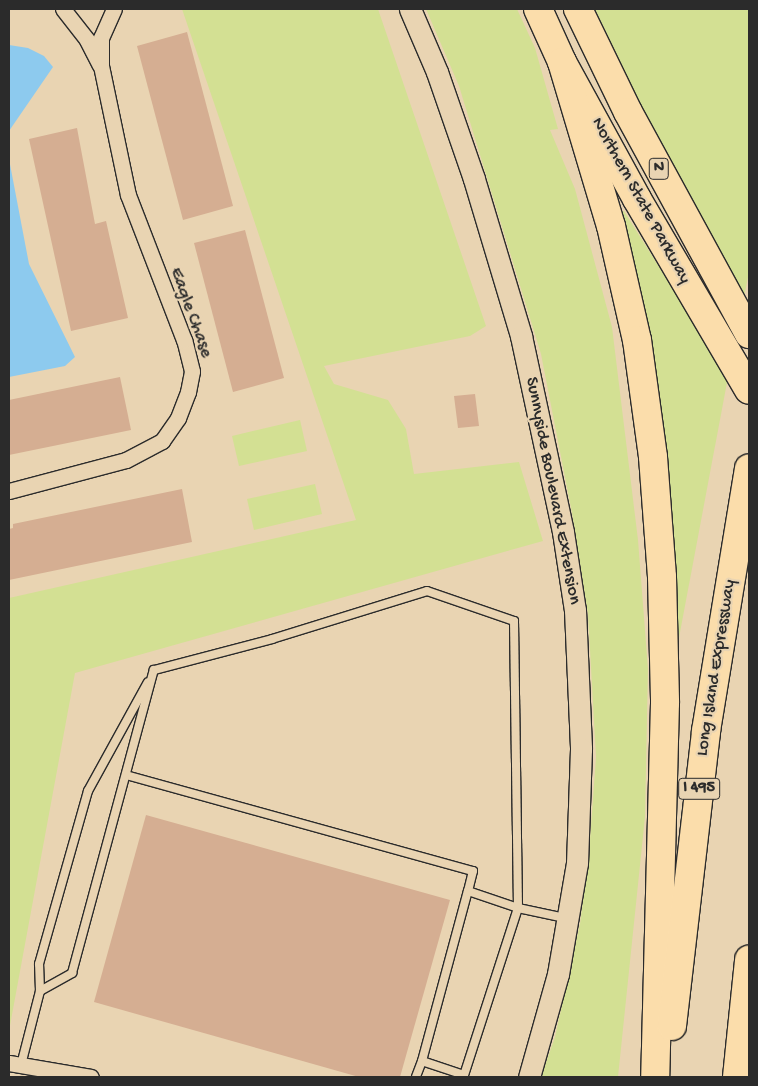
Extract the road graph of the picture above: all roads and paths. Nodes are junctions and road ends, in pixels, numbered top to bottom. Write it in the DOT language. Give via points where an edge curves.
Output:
graph roads {
  1 [pos="63,9"];
  2 [pos="114,9"];
  3 [pos="410,9"];
  4 [pos="538,9"];
  5 [pos="578,9"];
  6 [pos="562,62"];
  7 [pos="101,66"];
  8 [pos="749,334"];
  9 [pos="749,390"];
  10 [pos="749,468"];
  11 [pos="9,491"];
  12 [pos="154,670"];
  13 [pos="126,774"];
  14 [pos="468,891"];
  15 [pos="518,908"];
  16 [pos="568,919"];
  17 [pos="749,960"];
  18 [pos="40,991"];
  19 [pos="422,1061"];
  20 [pos="15,1064"];
  21 [pos="91,1077"];
  22 [pos="416,1077"];
  23 [pos="530,1077"];
  24 [pos="655,1077"];
  25 [pos="668,1077"];
  26 [pos="737,1077"];
  1 -- 7 [label="street, Eagle Chase" via="87,40"];
  2 -- 7 [label="street, Eagle Chase" via="102,38"];
  3 -- 16 [label="main road, Sunnyside Boulevard Extension" via="437,72 499,260 528,365 563,532 575,610 581,749 577,863"];
  4 -- 6 [label="highway, Northern State Parkway / N"];
  5 -- 8 [label="highway, Northern State Parkway / N" via="628,112"];
  6 -- 9 [label="highway, Northern State Parkway / N" via="637,200"];
  6 -- 24 [label="highway" via="611,226 637,340 653,457 662,577 665,703"];
  7 -- 11 [label="street, Eagle Chase" via="128,195 184,340 192,371 188,392 178,418 162,441 126,460"];
  10 -- 25 [label="highway, Long Island Expressway / I 495" via="706,731"];
  12 -- 13 [label="lane"];
  12 -- 15 [label="lane" via="272,639 428,591 514,621"];
  12 -- 18 [label="lane" via="88,791 39,964"];
  13 -- 14 [label="lane" via="474,871"];
  13 -- 18 [label="lane" via="72,973"];
  14 -- 15 [label="lane"];
  14 -- 19 [label="lane"];
  15 -- 16 [label="lane"];
  15 -- 19 [label="lane" via="464,1076"];
  16 -- 23 [label="main road, Sunnyside Boulevard Extension" via="558,974"];
  17 -- 26 [label="highway"];
  18 -- 20 [label="lane"];
  19 -- 22 [label="lane"];
  20 -- 21 [label="street"];
}
